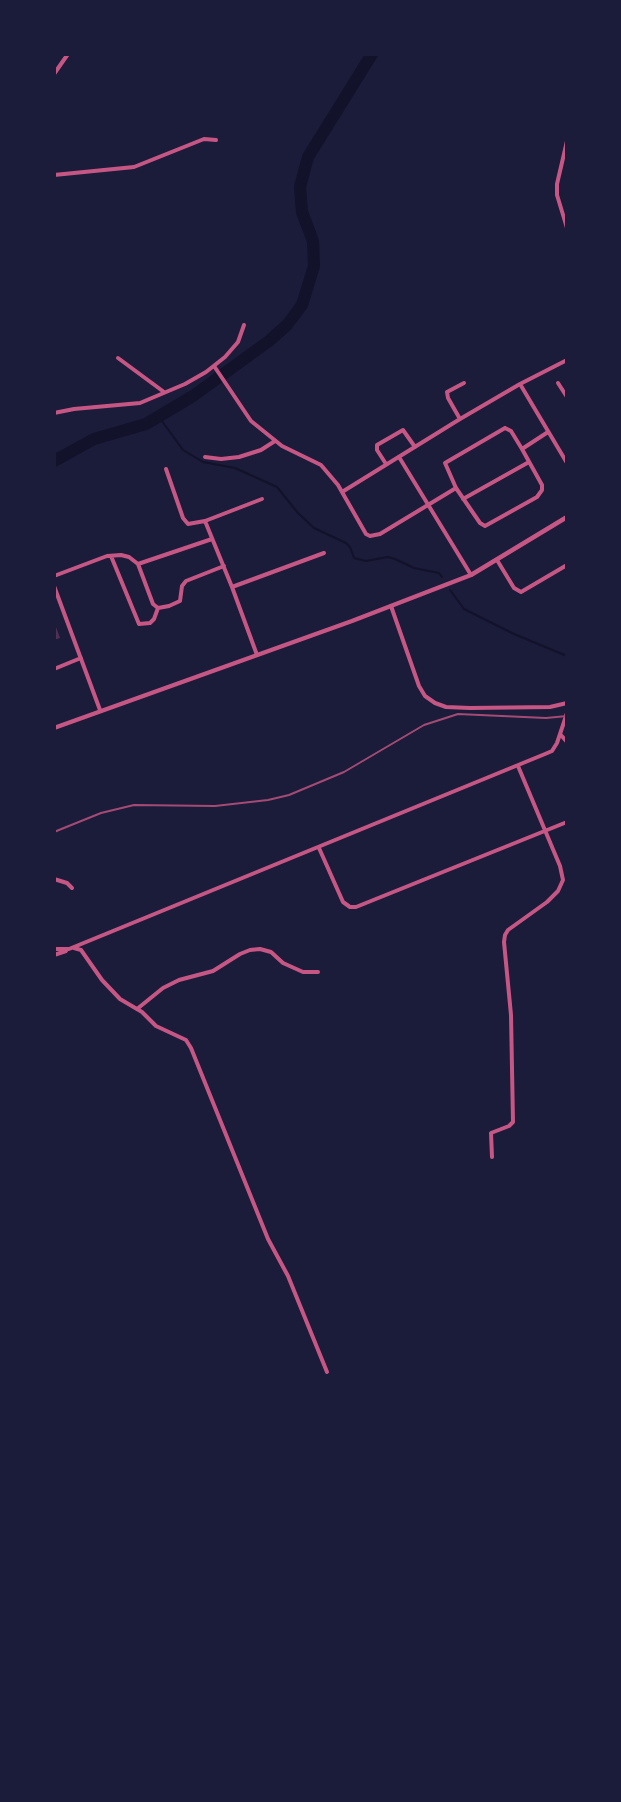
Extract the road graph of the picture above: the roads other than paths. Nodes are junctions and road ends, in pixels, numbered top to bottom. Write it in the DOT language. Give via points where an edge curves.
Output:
graph roads {
  1 [pos="68,54"];
  2 [pos="54,74"];
  3 [pos="216,140"];
  4 [pos="567,141"];
  5 [pos="54,175"];
  6 [pos="567,228"];
  7 [pos="244,325"];
  8 [pos="118,358"];
  9 [pos="567,360"];
  10 [pos="214,366"];
  11 [pos="464,383"];
  12 [pos="558,383"];
  13 [pos="520,384"];
  14 [pos="164,392"];
  15 [pos="567,397"];
  16 [pos="54,413"];
  17 [pos="460,419"];
  18 [pos="548,432"];
  19 [pos="275,441"];
  20 [pos="415,447"];
  21 [pos="522,449"];
  22 [pos="205,456"];
  23 [pos="399,456"];
  24 [pos="566,460"];
  25 [pos="529,462"];
  26 [pos="386,464"];
  27 [pos="166,469"];
  28 [pos="456,488"];
  29 [pos="342,492"];
  30 [pos="463,498"];
  31 [pos="262,499"];
  32 [pos="428,504"];
  33 [pos="567,517"];
  34 [pos="205,521"];
  35 [pos="212,539"];
  36 [pos="324,553"];
  37 [pos="111,556"];
  38 [pos="497,560"];
  39 [pos="138,564"];
  40 [pos="567,565"];
  41 [pos="224,566"];
  42 [pos="471,575"];
  43 [pos="54,576"];
  44 [pos="54,586"];
  45 [pos="232,586"];
  46 [pos="391,606"];
  47 [pos="158,608"];
  48 [pos="257,655"];
  49 [pos="81,658"];
  50 [pos="54,669"];
  51 [pos="567,703"];
  52 [pos="100,710"];
  53 [pos="567,713"];
  54 [pos="567,723"];
  55 [pos="562,727"];
  56 [pos="54,728"];
  57 [pos="560,734"];
  58 [pos="567,742"];
  59 [pos="519,766"];
  60 [pos="567,822"];
  61 [pos="544,831"];
  62 [pos="319,848"];
  63 [pos="54,879"];
  64 [pos="72,888"];
  65 [pos="71,948"];
  66 [pos="54,949"];
  67 [pos="54,955"];
  68 [pos="318,972"];
  69 [pos="137,1009"];
  70 [pos="492,1157"];
  71 [pos="327,1372"];
  1 -- 2 [label="street"];
  3 -- 5 [label="street" via="204,139 134,167"];
  4 -- 6 [label="street" via="557,195"];
  7 -- 10 [label="street" via="233,348"];
  8 -- 14 [label="street"];
  9 -- 13 [label="street"];
  10 -- 14 [label="street"];
  10 -- 19 [label="street" via="244,413"];
  11 -- 17 [label="street" via="447,392"];
  12 -- 15 [label="street"];
  13 -- 17 [label="street"];
  13 -- 18 [label="street"];
  14 -- 16 [label="street" via="140,403"];
  17 -- 20 [label="street"];
  18 -- 21 [label="street"];
  18 -- 24 [label="street"];
  19 -- 22 [label="street" via="239,457"];
  19 -- 29 [label="street" via="321,465"];
  20 -- 23 [label="street"];
  20 -- 26 [label="street" via="403,430 377,445"];
  21 -- 25 [label="street"];
  21 -- 28 [label="street" via="505,428 446,461"];
  23 -- 26 [label="street"];
  23 -- 32 [label="street"];
  25 -- 30 [label="street"];
  25 -- 30 [label="street" via="542,485 540,494 489,525 480,523"];
  26 -- 29 [label="street"];
  27 -- 34 [label="street" via="185,522"];
  28 -- 30 [label="street"];
  28 -- 32 [label="street"];
  29 -- 32 [label="street" via="370,536 380,534"];
  31 -- 34 [label="street"];
  32 -- 42 [label="street"];
  33 -- 38 [label="street"];
  34 -- 35 [label="street"];
  35 -- 39 [label="street"];
  35 -- 41 [label="street"];
  36 -- 45 [label="street"];
  37 -- 39 [label="street" via="129,557"];
  37 -- 43 [label="street"];
  37 -- 47 [label="street" via="139,624 150,623"];
  38 -- 40 [label="street" via="514,588 521,592"];
  38 -- 42 [label="street"];
  39 -- 47 [label="street"];
  41 -- 45 [label="street"];
  41 -- 47 [label="street" via="186,581 180,601"];
  42 -- 46 [label="street"];
  44 -- 49 [label="street"];
  45 -- 48 [label="street"];
  46 -- 48 [label="street"];
  46 -- 51 [label="street" via="419,686 435,703 480,708 550,707"];
  48 -- 52 [label="street"];
  49 -- 50 [label="street"];
  49 -- 52 [label="street"];
  52 -- 56 [label="street"];
  53 -- 55 [label="street"];
  54 -- 55 [label="street"];
  55 -- 57 [label="street"];
  57 -- 58 [label="street"];
  57 -- 59 [label="street" via="552,751"];
  59 -- 61 [label="street"];
  59 -- 62 [label="street"];
  60 -- 61 [label="street"];
  61 -- 62 [label="street" via="350,908 343,902"];
  61 -- 70 [label="street" via="563,880 547,902 505,935 513,1122 491,1133"];
  62 -- 65 [label="street"];
  63 -- 64 [label="street"];
  65 -- 66 [label="street"];
  65 -- 67 [label="street"];
  65 -- 69 [label="street" via="81,950 115,995"];
  68 -- 69 [label="street" via="303,972 271,952 250,950 213,971 163,988"];
  69 -- 71 [label="street" via="191,1048"];
}
